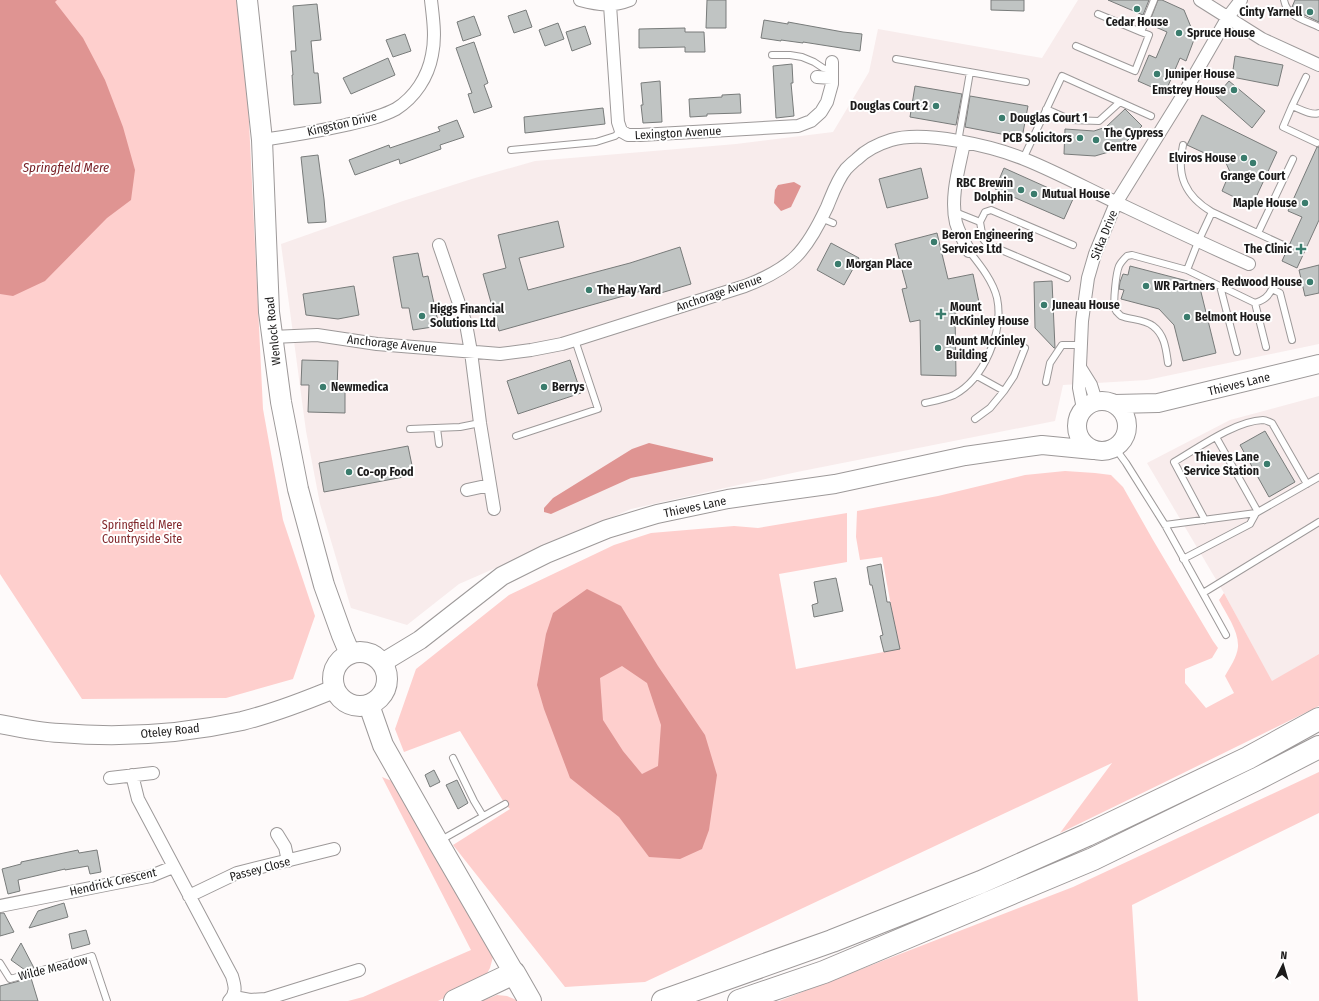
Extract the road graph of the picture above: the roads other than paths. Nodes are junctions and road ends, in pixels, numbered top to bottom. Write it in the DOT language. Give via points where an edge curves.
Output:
graph roads {
  1 [pos="247,0"];
  2 [pos="431,0"];
  3 [pos="580,0"];
  4 [pos="630,0"];
  5 [pos="1154,0"];
  6 [pos="1200,0"];
  7 [pos="1241,0"];
  8 [pos="1284,0"];
  9 [pos="610,5"];
  10 [pos="1098,14"];
  11 [pos="1228,17"];
  12 [pos="1319,27"];
  13 [pos="1141,32"];
  14 [pos="1076,46"];
  15 [pos="772,55"];
  16 [pos="896,59"];
  17 [pos="1319,65"];
  18 [pos="832,70"];
  19 [pos="970,72"];
  20 [pos="1306,76"];
  21 [pos="817,77"];
  22 [pos="1026,82"];
  23 [pos="1120,102"];
  24 [pos="1292,106"];
  25 [pos="1046,109"];
  26 [pos="1319,113"];
  27 [pos="1151,116"];
  28 [pos="621,131"];
  29 [pos="262,140"];
  30 [pos="961,142"];
  31 [pos="1317,143"];
  32 [pos="1183,145"];
  33 [pos="511,150"];
  34 [pos="1023,158"];
  35 [pos="1293,159"];
  36 [pos="1116,203"];
  37 [pos="955,212"];
  38 [pos="1212,212"];
  39 [pos="822,218"];
  40 [pos="980,222"];
  41 [pos="833,223"];
  42 [pos="1258,233"];
  43 [pos="1198,242"];
  44 [pos="439,245"];
  45 [pos="1073,245"];
  46 [pos="1283,245"];
  47 [pos="969,251"];
  48 [pos="1249,264"];
  49 [pos="1186,270"];
  50 [pos="1067,278"];
  51 [pos="1220,286"];
  52 [pos="1255,303"];
  53 [pos="272,337"];
  54 [pos="575,340"];
  55 [pos="1292,340"];
  56 [pos="1081,345"];
  57 [pos="1266,347"];
  58 [pos="1025,348"];
  59 [pos="471,352"];
  60 [pos="1237,352"];
  61 [pos="1168,363"];
  62 [pos="1319,364"];
  63 [pos="977,376"];
  64 [pos="1046,382"];
  65 [pos="1004,391"];
  66 [pos="925,403"];
  67 [pos="1158,403"];
  68 [pos="1114,404"];
  69 [pos="1090,405"];
  70 [pos="975,419"];
  71 [pos="480,423"];
  72 [pos="1076,427"];
  73 [pos="436,428"];
  74 [pos="410,429"];
  75 [pos="1127,431"];
  76 [pos="516,436"];
  77 [pos="1216,437"];
  78 [pos="439,444"];
  79 [pos="1042,445"];
  80 [pos="1115,448"];
  81 [pos="1094,450"];
  82 [pos="1319,477"];
  83 [pos="1307,484"];
  84 [pos="490,485"];
  85 [pos="467,490"];
  86 [pos="494,509"];
  87 [pos="1257,513"];
  88 [pos="1205,520"];
  89 [pos="1319,522"];
  90 [pos="1165,525"];
  91 [pos="1183,559"];
  92 [pos="1204,593"];
  93 [pos="1226,635"];
  94 [pos="350,654"];
  95 [pos="382,663"];
  96 [pos="334,689"];
  97 [pos="369,705"];
  98 [pos="1319,720"];
  99 [pos="0,724"];
  100 [pos="1319,746"];
  101 [pos="453,758"];
  102 [pos="153,773"];
  103 [pos="132,775"];
  104 [pos="110,778"];
  105 [pos="505,804"];
  106 [pos="484,816"];
  107 [pos="277,834"];
  108 [pos="438,842"];
  109 [pos="334,850"];
  110 [pos="288,861"];
  111 [pos="173,867"];
  112 [pos="189,896"];
  113 [pos="0,906"];
  114 [pos="0,963"];
  115 [pos="359,970"];
  116 [pos="514,973"];
  117 [pos="231,999"];
  118 [pos="106,1001"];
  119 [pos="455,1001"];
  120 [pos="530,1001"];
  121 [pos="663,1001"];
  122 [pos="739,1001"];
  1 -- 29 [label="main road, Wenlock Road"];
  2 -- 29 [label="street, Kingston Drive" via="434,37 432,54 422,82 407,100 387,113 362,121"];
  3 -- 9 [label="street"];
  4 -- 9 [label="street"];
  5 -- 13 [label="lane"];
  6 -- 11 [label="street"];
  7 -- 11 [label="street, Sitka Drive"];
  8 -- 12 [label="lane" via="1288,11 1293,15"];
  9 -- 28 [label="street, Lexington Avenue"];
  10 -- 13 [label="lane"];
  11 -- 17 [label="street" via="1262,39"];
  11 -- 36 [label="street, Sitka Drive"];
  13 -- 14 [label="lane" via="1149,36 1135,71"];
  15 -- 18 [label="lane" via="802,58"];
  16 -- 19 [label="lane"];
  18 -- 21 [label="street"];
  18 -- 28 [label="street, Lexington Avenue" via="828,98 821,112 811,121 798,126 640,135 628,135"];
  19 -- 22 [label="lane"];
  19 -- 30 [label="lane"];
  20 -- 24 [label="lane"];
  23 -- 25 [label="lane" via="1099,121 1071,120"];
  23 -- 25 [label="lane" via="1062,76"];
  23 -- 27 [label="lane"];
  24 -- 26 [label="lane" via="1310,113"];
  24 -- 31 [label="lane" via="1283,127"];
  25 -- 34 [label="lane"];
  28 -- 33 [label="lane" via="615,136 596,142"];
  29 -- 53 [label="main road, Wenlock Road"];
  30 -- 34 [label="street, Anchorage Avenue"];
  30 -- 37 [label="street"];
  30 -- 39 [label="street, Anchorage Avenue" via="912,137 874,146 845,170"];
  32 -- 38 [label="lane" via="1180,170 1184,181 1194,198"];
  34 -- 36 [label="street, Anchorage Avenue"];
  35 -- 42 [label="lane"];
  36 -- 43 [label="street, Anchorage Avenue"];
  36 -- 56 [label="street, Sitka Drive" via="1088,278"];
  37 -- 40 [label="lane"];
  37 -- 47 [label="street" via="960,235"];
  38 -- 42 [label="lane"];
  38 -- 43 [label="lane"];
  39 -- 41 [label="lane"];
  39 -- 54 [label="street, Anchorage Avenue" via="797,256 762,280"];
  40 -- 45 [label="lane" via="985,212 991,210"];
  40 -- 50 [label="lane" via="983,239 988,244"];
  42 -- 46 [label="lane"];
  43 -- 48 [label="street, Anchorage Avenue"];
  43 -- 49 [label="lane"];
  44 -- 59 [label="street" via="466,324"];
  47 -- 63 [label="lane" via="994,290 998,310 992,345"];
  49 -- 51 [label="lane"];
  49 -- 61 [label="lane" via="1132,255 1127,256 1117,273 1117,313 1153,326 1164,340"];
  51 -- 52 [label="lane"];
  51 -- 60 [label="lane"];
  52 -- 55 [label="lane" via="1263,301 1272,289 1280,292"];
  52 -- 57 [label="lane"];
  53 -- 59 [label="street, Anchorage Avenue" via="316,335 377,344"];
  53 -- 94 [label="main road, Wenlock Road" via="281,402 298,489 324,585"];
  54 -- 59 [label="street, Anchorage Avenue" via="500,354"];
  54 -- 76 [label="lane" via="598,408"];
  56 -- 64 [label="lane" via="1062,345 1050,363"];
  56 -- 69 [label="street, Sitka Drive" via="1079,388"];
  58 -- 65 [label="lane" via="1014,376"];
  59 -- 71 [label="street"];
  62 -- 67 [label="main road, Thieves Lane"];
  63 -- 65 [label="lane"];
  63 -- 66 [label="lane" via="953,395"];
  65 -- 70 [label="lane" via="990,408"];
  67 -- 68 [label="main road"];
  67 -- 75 [label="main road"];
  68 -- 69 [label="main road" via="1106,401"];
  68 -- 75 [label="main road" via="1125,415"];
  69 -- 72 [label="main road" via="1080,414"];
  71 -- 73 [label="lane"];
  71 -- 84 [label="street"];
  72 -- 79 [label="main road"];
  72 -- 81 [label="main road" via="1085,445"];
  73 -- 74 [label="lane"];
  73 -- 78 [label="lane"];
  75 -- 80 [label="main road" via="1123,441"];
  77 -- 83 [label="lane" via="1243,424 1264,420 1272,423"];
  77 -- 87 [label="lane"];
  77 -- 88 [label="lane" via="1174,462"];
  79 -- 81 [label="main road"];
  79 -- 95 [label="main road, Thieves Lane" via="965,456 835,484 728,499 657,514 607,529 546,554 502,576 420,640"];
  80 -- 81 [label="main road" via="1104,452"];
  80 -- 90 [label="lane"];
  82 -- 83 [label="lane"];
  83 -- 87 [label="lane"];
  84 -- 85 [label="street"];
  84 -- 86 [label="street"];
  87 -- 88 [label="lane"];
  87 -- 91 [label="lane" via="1250,524"];
  88 -- 90 [label="lane"];
  89 -- 92 [label="lane"];
  90 -- 91 [label="lane"];
  91 -- 92 [label="lane"];
  92 -- 93 [label="lane"];
  94 -- 95 [label="main road" via="368,653 376,656"];
  94 -- 96 [label="main road" via="337,664 333,676"];
  95 -- 97 [label="main road" via="388,679 386,687 382,695"];
  96 -- 97 [label="main road" via="348,704 360,707"];
  96 -- 99 [label="main road, Oteley Road" via="244,720 175,731 127,735 74,734"];
  97 -- 108 [label="main road" via="383,745"];
  98 -- 121 [label="highway" via="1248,758 1088,835 981,882 832,941"];
  100 -- 122 [label="highway" via="1093,859 824,972"];
  101 -- 106 [label="lane"];
  102 -- 103 [label="street"];
  103 -- 104 [label="street"];
  103 -- 111 [label="street, Hendrick Crescent" via="138,799"];
  105 -- 106 [label="lane"];
  106 -- 108 [label="lane"];
  107 -- 110 [label="street"];
  108 -- 116 [label="main road"];
  109 -- 110 [label="street, Passey Close"];
  110 -- 112 [label="street, Passey Close" via="237,874"];
  111 -- 112 [label="street"];
  111 -- 113 [label="street, Hendrick Crescent" via="151,876"];
  112 -- 117 [label="street" via="232,976 235,992"];
  114 -- 118 [label="lane, Wilde Meadow" via="10,979 92,956"];
  115 -- 117 [label="street" via="266,999"];
  116 -- 119 [label="highway"];
  116 -- 120 [label="highway"];
}
